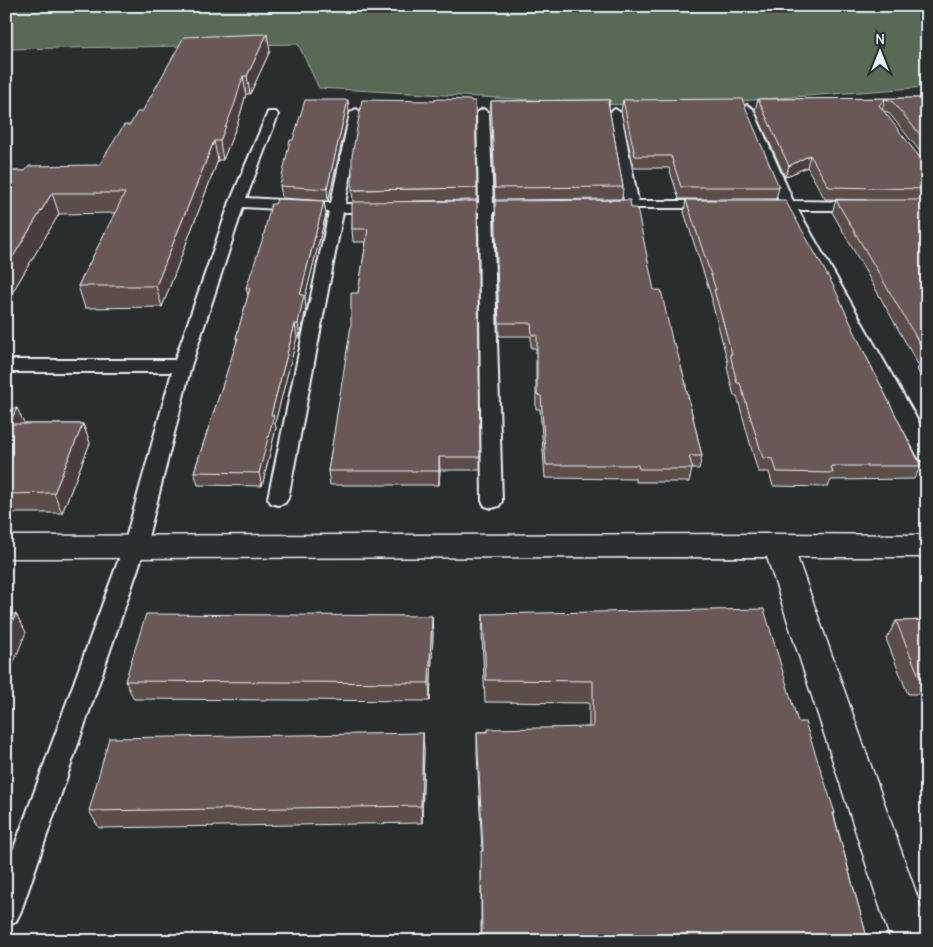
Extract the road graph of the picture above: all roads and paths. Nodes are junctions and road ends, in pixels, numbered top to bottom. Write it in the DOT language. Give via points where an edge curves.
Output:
graph roads {
  1 [pos="746,109"];
  2 [pos="356,113"];
  3 [pos="483,113"];
  4 [pos="616,114"];
  5 [pos="272,115"];
  6 [pos="237,202"];
  7 [pos="632,205"];
  8 [pos="730,205"];
  9 [pos="749,205"];
  10 [pos="788,205"];
  11 [pos="593,206"];
  12 [pos="877,206"];
  13 [pos="486,207"];
  14 [pos="535,207"];
  15 [pos="338,208"];
  16 [pos="397,208"];
  17 [pos="437,208"];
  18 [pos="6,366"];
  19 [pos="182,366"];
  20 [pos="927,454"];
  21 [pos="278,498"];
  22 [pos="492,501"];
  23 [pos="135,546"];
  24 [pos="778,546"];
  25 [pos="927,546"];
  26 [pos="6,547"];
  27 [pos="6,911"];
  28 [pos="912,941"];
  1 -- 10 [label="lane"];
  2 -- 15 [label="lane"];
  3 -- 13 [label="lane"];
  4 -- 7 [label="lane"];
  5 -- 6 [label="lane"];
  6 -- 15 [label="lane"];
  6 -- 19 [label="lane"];
  7 -- 8 [label="lane"];
  7 -- 11 [label="lane"];
  9 -- 10 [label="lane"];
  10 -- 12 [label="lane"];
  10 -- 20 [label="lane"];
  13 -- 14 [label="lane"];
  13 -- 17 [label="lane"];
  13 -- 22 [label="lane"];
  15 -- 16 [label="lane"];
  15 -- 21 [label="lane"];
  18 -- 19 [label="lane"];
  19 -- 23 [label="lane"];
  23 -- 24 [label="street"];
  23 -- 26 [label="street"];
  23 -- 27 [label="lane"];
  24 -- 25 [label="street"];
  24 -- 28 [label="street"];
}
